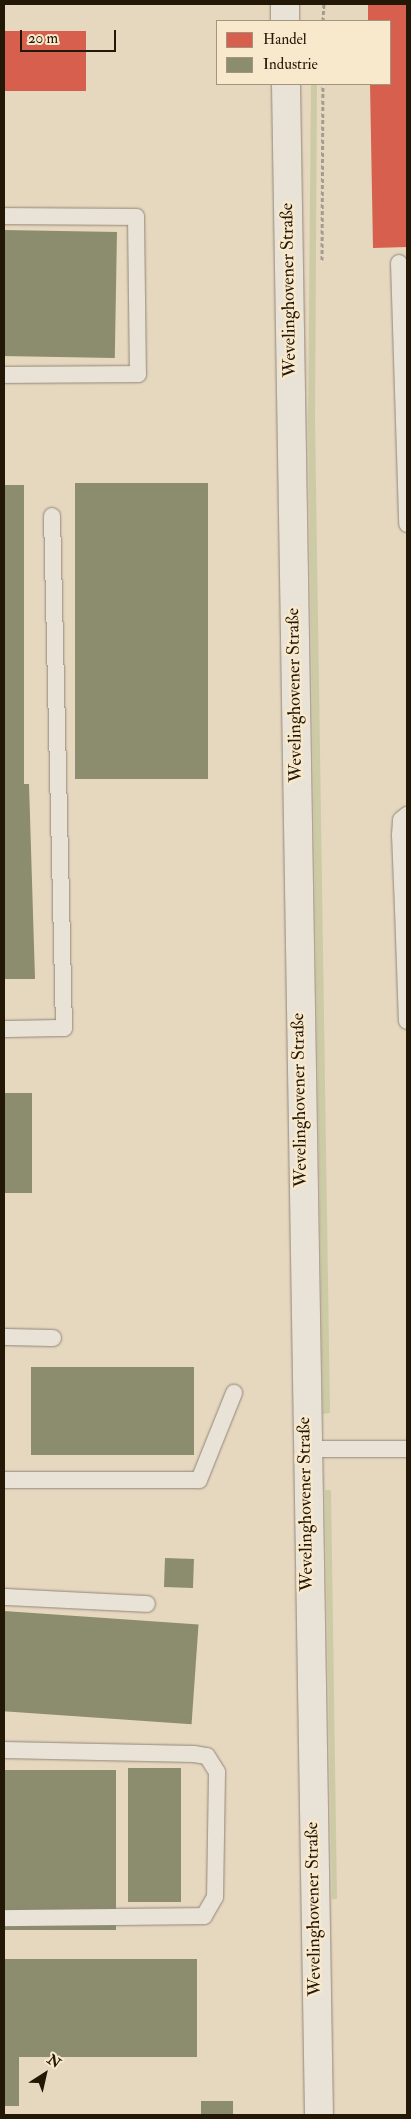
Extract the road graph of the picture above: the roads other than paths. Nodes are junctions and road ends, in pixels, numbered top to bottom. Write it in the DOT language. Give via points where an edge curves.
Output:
graph roads {
  1 [pos="285,4"];
  2 [pos="285,20"];
  3 [pos="286,85"];
  4 [pos="4,216"];
  5 [pos="399,263"];
  6 [pos="4,376"];
  7 [pos="405,418"];
  8 [pos="52,516"];
  9 [pos="407,524"];
  10 [pos="407,815"];
  11 [pos="405,908"];
  12 [pos="407,1021"];
  13 [pos="4,1029"];
  14 [pos="4,1337"];
  15 [pos="53,1338"];
  16 [pos="234,1393"];
  17 [pos="407,1448"];
  18 [pos="305,1449"];
  19 [pos="4,1480"];
  20 [pos="4,1597"];
  21 [pos="146,1604"];
  22 [pos="4,1750"];
  23 [pos="4,1918"];
  24 [pos="319,2115"];
  1 -- 2 [label="street"];
  3 -- 18 [label="street, Wevelinghovener Straße"];
  4 -- 6 [label="lane" via="136,216 138,374"];
  5 -- 7 [label="lane"];
  7 -- 9 [label="lane"];
  8 -- 13 [label="lane" via="64,1028"];
  10 -- 11 [label="lane" via="402,820 400,836"];
  11 -- 12 [label="lane"];
  14 -- 15 [label="lane"];
  16 -- 19 [label="lane" via="199,1480"];
  17 -- 18 [label="lane"];
  18 -- 24 [label="street, Wevelinghovener Straße"];
  20 -- 21 [label="lane"];
  22 -- 23 [label="lane" via="194,1754 206,1756 217,1772 215,1897 204,1916"];
}
